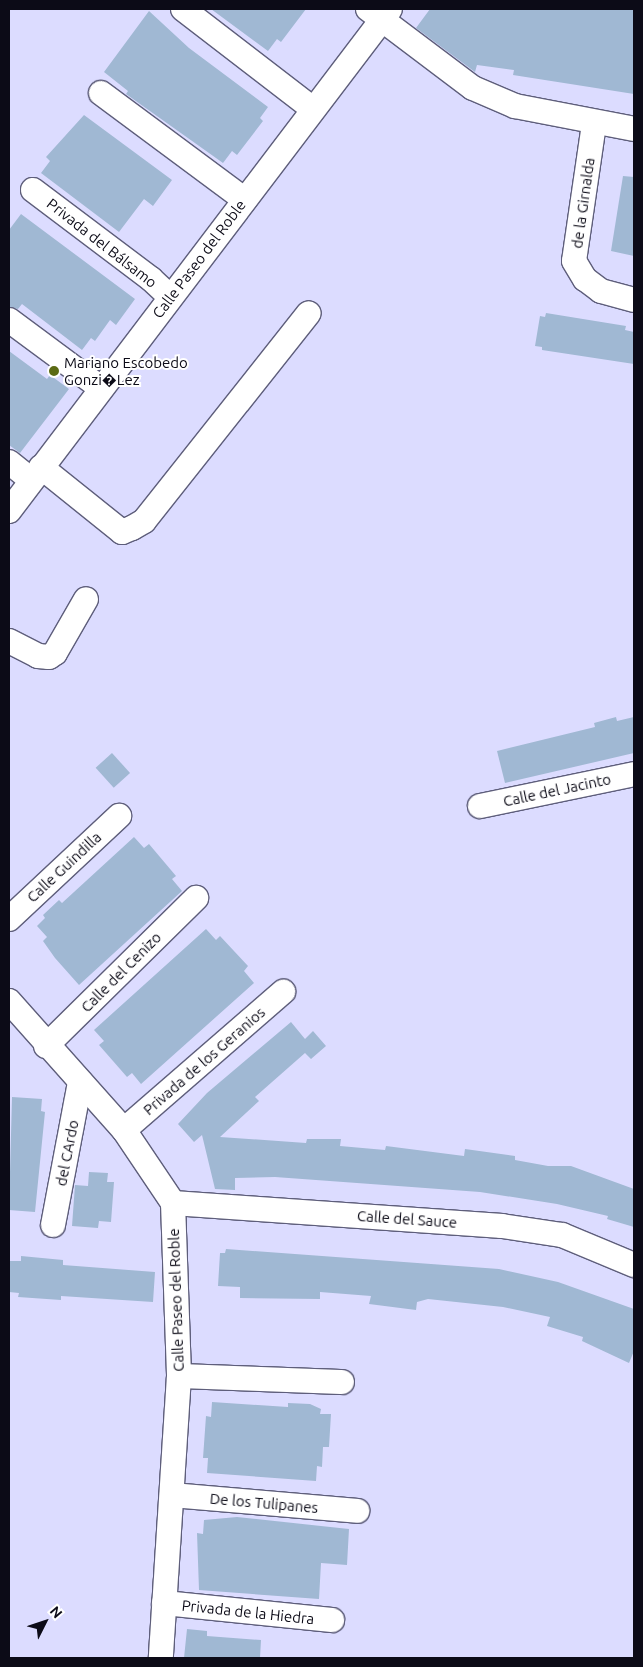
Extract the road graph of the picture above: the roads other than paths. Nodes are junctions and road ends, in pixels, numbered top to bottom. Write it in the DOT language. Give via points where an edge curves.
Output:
graph roads {
  1 [pos="183,9"];
  2 [pos="379,13"];
  3 [pos="101,93"];
  4 [pos="314,109"];
  5 [pos="594,124"];
  6 [pos="634,129"];
  7 [pos="33,190"];
  8 [pos="245,200"];
  9 [pos="170,297"];
  10 [pos="634,300"];
  11 [pos="309,313"];
  12 [pos="9,320"];
  13 [pos="101,388"];
  14 [pos="9,462"];
  15 [pos="36,474"];
  16 [pos="9,511"];
  17 [pos="86,599"];
  18 [pos="9,642"];
  19 [pos="634,774"];
  20 [pos="480,806"];
  21 [pos="119,816"];
  22 [pos="196,898"];
  23 [pos="9,919"];
  24 [pos="283,992"];
  25 [pos="9,1001"];
  26 [pos="46,1046"];
  27 [pos="80,1082"];
  28 [pos="124,1130"];
  29 [pos="173,1203"];
  30 [pos="53,1225"];
  31 [pos="634,1265"];
  32 [pos="179,1376"];
  33 [pos="342,1382"];
  34 [pos="172,1495"];
  35 [pos="357,1511"];
  36 [pos="164,1603"];
  37 [pos="332,1620"];
  38 [pos="162,1658"];
  1 -- 4 [label="street"];
  2 -- 4 [label="street, Calle Paseo del Roble"];
  2 -- 5 [label="street" via="473,88 515,106"];
  3 -- 8 [label="street"];
  4 -- 8 [label="street, Calle Paseo del Roble"];
  5 -- 6 [label="street"];
  5 -- 10 [label="street, de la Girnalda" via="574,260 585,280 601,291"];
  7 -- 9 [label="street, Privada del Bálsamo"];
  8 -- 9 [label="street, Calle Paseo del Roble"];
  9 -- 13 [label="street, Calle Paseo del Roble"];
  11 -- 15 [label="street" via="144,521 122,532"];
  12 -- 13 [label="street"];
  13 -- 15 [label="street, Calle Paseo del Roble"];
  14 -- 15 [label="street"];
  15 -- 16 [label="street, Calle Paseo del Roble"];
  17 -- 18 [label="street" via="55,653 49,657 38,656"];
  19 -- 20 [label="street, Calle del Jacinto"];
  21 -- 23 [label="street, Calle Guindilla"];
  22 -- 26 [label="street, Calle del Cenizo"];
  24 -- 28 [label="street, Privada de los Geranios"];
  25 -- 26 [label="street"];
  26 -- 27 [label="street"];
  27 -- 28 [label="street"];
  27 -- 30 [label="street, del CArdo"];
  28 -- 29 [label="street"];
  29 -- 31 [label="street, Calle del Sauce" via="502,1226 562,1235"];
  29 -- 32 [label="street, Calle Paseo del Roble"];
  32 -- 33 [label="street"];
  32 -- 34 [label="street, Calle Paseo del Roble"];
  34 -- 35 [label="street, De los Tulipanes"];
  34 -- 36 [label="street, Calle Paseo del Roble"];
  36 -- 37 [label="street, Privada de la Hiedra"];
  36 -- 38 [label="street, Calle Paseo del Roble"];
}
